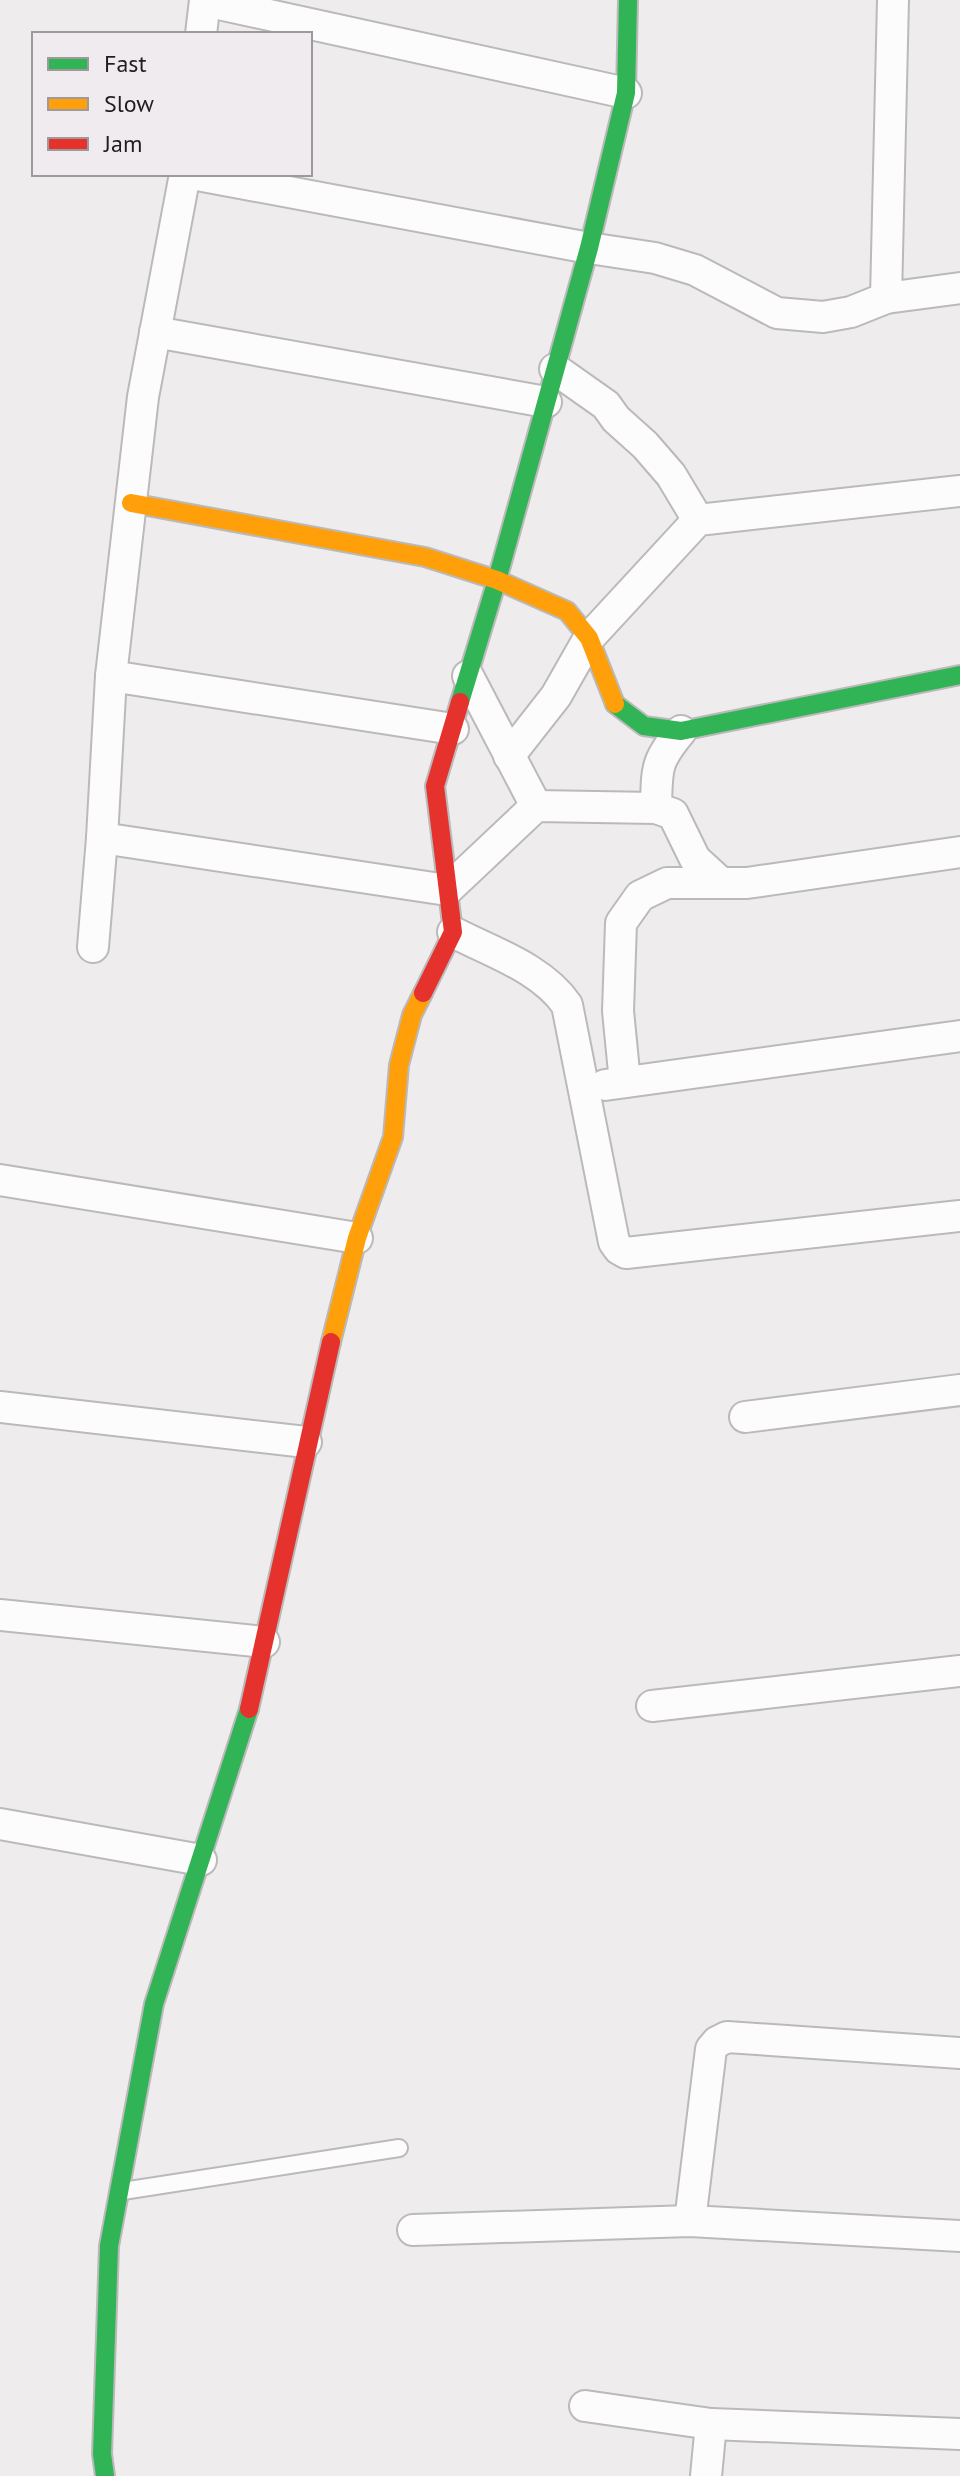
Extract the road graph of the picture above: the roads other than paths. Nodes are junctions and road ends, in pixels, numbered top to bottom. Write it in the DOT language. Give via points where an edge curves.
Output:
graph roads {
  1 [pos="628,0"];
  2 [pos="893,0"];
  3 [pos="205,1"];
  4 [pos="201,32"];
  5 [pos="626,93"];
  6 [pos="185,176"];
  7 [pos="203,176"];
  8 [pos="589,248"];
  9 [pos="960,288"];
  10 [pos="886,298"];
  11 [pos="155,332"];
  12 [pos="555,369"];
  13 [pos="546,402"];
  14 [pos="960,491"];
  15 [pos="131,503"];
  16 [pos="698,520"];
  17 [pos="497,580"];
  18 [pos="589,638"];
  19 [pos="960,675"];
  20 [pos="111,676"];
  21 [pos="468,676"];
  22 [pos="453,729"];
  23 [pos="681,731"];
  24 [pos="509,756"];
  25 [pos="536,806"];
  26 [pos="656,808"];
  27 [pos="102,838"];
  28 [pos="960,852"];
  29 [pos="719,881"];
  30 [pos="447,890"];
  31 [pos="453,932"];
  32 [pos="93,947"];
  33 [pos="960,1036"];
  34 [pos="625,1082"];
  35 [pos="583,1088"];
  36 [pos="0,1180"];
  37 [pos="960,1216"];
  38 [pos="357,1238"];
  39 [pos="960,1390"];
  40 [pos="0,1407"];
  41 [pos="745,1417"];
  42 [pos="306,1442"];
  43 [pos="0,1615"];
  44 [pos="264,1642"];
  45 [pos="960,1671"];
  46 [pos="652,1706"];
  47 [pos="0,1824"];
  48 [pos="201,1860"];
  49 [pos="960,2053"];
  50 [pos="399,2148"];
  51 [pos="117,2192"];
  52 [pos="690,2221"];
  53 [pos="413,2230"];
  54 [pos="960,2236"];
  55 [pos="585,2406"];
  56 [pos="711,2424"];
  57 [pos="960,2434"];
  58 [pos="105,2476"];
  59 [pos="706,2476"];
  1 -- 5 [label="street"];
  2 -- 10 [label="street"];
  3 -- 4 [label="street"];
  3 -- 5 [label="street"];
  5 -- 8 [label="street"];
  6 -- 11 [label="street"];
  7 -- 8 [label="street"];
  8 -- 10 [label="street" via="695,270 777,313 823,317"];
  8 -- 12 [label="street"];
  9 -- 10 [label="street"];
  11 -- 13 [label="street"];
  11 -- 15 [label="street"];
  12 -- 13 [label="street"];
  12 -- 16 [label="street" via="606,405 645,445"];
  13 -- 17 [label="street"];
  14 -- 16 [label="street"];
  15 -- 17 [label="street" via="425,557"];
  15 -- 20 [label="street"];
  16 -- 18 [label="street"];
  17 -- 18 [label="street" via="567,611"];
  17 -- 21 [label="street"];
  18 -- 23 [label="street" via="614,703 644,726"];
  18 -- 24 [label="street" via="556,696"];
  19 -- 23 [label="street"];
  20 -- 22 [label="street"];
  20 -- 27 [label="street"];
  21 -- 22 [label="street"];
  21 -- 24 [label="street"];
  22 -- 30 [label="street" via="435,786"];
  23 -- 26 [label="street" via="662,753"];
  24 -- 25 [label="street"];
  25 -- 26 [label="street"];
  25 -- 30 [label="street"];
  26 -- 29 [label="street" via="673,814 695,859"];
  27 -- 30 [label="street"];
  27 -- 32 [label="street"];
  28 -- 29 [label="street" via="747,883"];
  29 -- 34 [label="street" via="667,883 640,896 621,923 618,1011"];
  30 -- 31 [label="street"];
  31 -- 35 [label="street" via="544,979 558,992 567,1005"];
  31 -- 38 [label="street" via="412,1015 399,1065 393,1137"];
  33 -- 34 [label="street"];
  34 -- 35 [label="street"];
  35 -- 37 [label="street" via="614,1242 626,1253"];
  36 -- 38 [label="street"];
  38 -- 42 [label="street"];
  39 -- 41 [label="street"];
  40 -- 42 [label="street"];
  42 -- 44 [label="street"];
  43 -- 44 [label="street"];
  44 -- 48 [label="street" via="245,1728"];
  45 -- 46 [label="street"];
  47 -- 48 [label="street"];
  48 -- 51 [label="street" via="154,2004"];
  49 -- 52 [label="street" via="727,2037 717,2042 711,2049"];
  50 -- 51 [label="lane"];
  51 -- 58 [label="street" via="109,2246"];
  52 -- 53 [label="street"];
  52 -- 54 [label="street"];
  55 -- 56 [label="street"];
  56 -- 57 [label="street"];
  56 -- 59 [label="street"];
}
